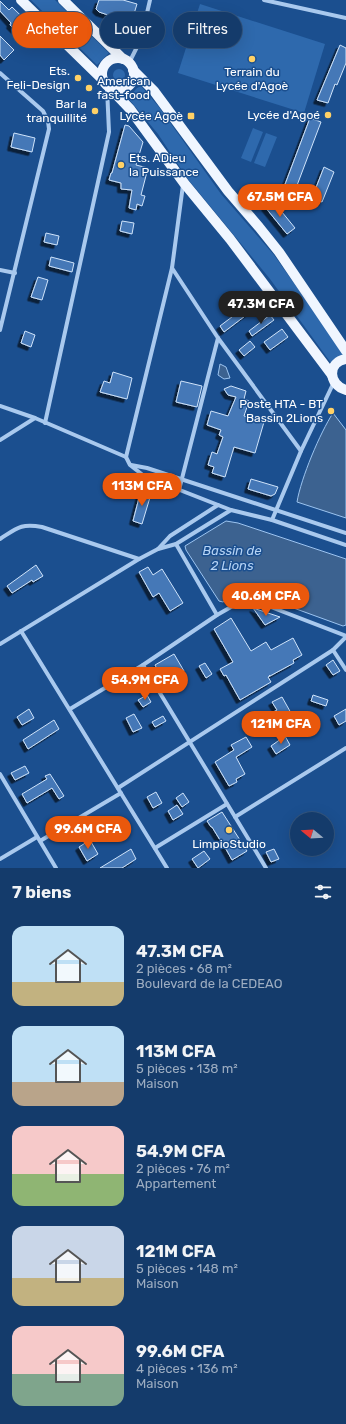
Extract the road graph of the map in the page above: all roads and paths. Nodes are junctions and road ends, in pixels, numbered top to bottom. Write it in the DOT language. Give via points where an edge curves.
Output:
graph roads {
  1 [pos="21,0"];
  2 [pos="63,0"];
  3 [pos="150,0"];
  4 [pos="264,0"];
  5 [pos="346,18"];
  6 [pos="128,64"];
  7 [pos="0,73"];
  8 [pos="107,85"];
  9 [pos="184,183"];
  10 [pos="172,268"];
  11 [pos="0,270"];
  12 [pos="15,273"];
  13 [pos="0,330"];
  14 [pos="218,338"];
  15 [pos="346,351"];
  16 [pos="346,359"];
  17 [pos="333,379"];
  18 [pos="346,390"];
  19 [pos="0,406"];
  20 [pos="35,418"];
  21 [pos="45,422"];
  22 [pos="0,440"];
  23 [pos="300,451"];
  24 [pos="126,457"];
  25 [pos="130,465"];
  26 [pos="182,480"];
  27 [pos="179,490"];
  28 [pos="218,505"];
  29 [pos="230,510"];
  30 [pos="275,510"];
  31 [pos="272,520"];
  32 [pos="346,533"];
  33 [pos="0,539"];
  34 [pos="176,544"];
  35 [pos="346,545"];
  36 [pos="158,549"];
  37 [pos="139,559"];
  38 [pos="217,616"];
  39 [pos="21,631"];
  40 [pos="346,637"];
  41 [pos="0,644"];
  42 [pos="333,650"];
  43 [pos="143,665"];
  44 [pos="346,670"];
  45 [pos="70,708"];
  46 [pos="190,742"];
  47 [pos="346,748"];
  48 [pos="0,774"];
  49 [pos="118,788"];
  50 [pos="121,793"];
  51 [pos="227,804"];
  52 [pos="235,817"];
  53 [pos="38,839"];
  54 [pos="155,848"];
  55 [pos="0,859"];
  56 [pos="56,868"];
  57 [pos="167,868"];
  58 [pos="266,868"];
  1 -- 8 [label="main road"];
  2 -- 6 [label="main road"];
  3 -- 6 [label="street" via="141,39"];
  4 -- 5 [label="street"];
  6 -- 8 [label="main road" via="114,59 107,63 103,74"];
  6 -- 8 [label="main road" via="134,74 132,82 126,88 118,90"];
  6 -- 15 [label="main road" via="154,92 228,191 279,252"];
  7 -- 12 [label="street" via="43,112 48,121 47,137"];
  8 -- 9 [label="main road" via="130,109"];
  8 -- 21 [label="street" via="108,132"];
  9 -- 10 [label="street"];
  9 -- 17 [label="main road" via="230,239"];
  10 -- 14 [label="street"];
  10 -- 24 [label="street"];
  11 -- 12 [label="street"];
  12 -- 13 [label="street"];
  14 -- 23 [label="street"];
  14 -- 26 [label="street"];
  16 -- 17 [label="main road" via="337,362 333,368"];
  17 -- 18 [label="main road" via="338,388"];
  17 -- 23 [label="street"];
  19 -- 20 [label="street"];
  20 -- 21 [label="street"];
  20 -- 22 [label="street"];
  21 -- 24 [label="street"];
  23 -- 30 [label="street"];
  24 -- 25 [label="street"];
  25 -- 26 [label="street"];
  25 -- 27 [label="street" via="144,476"];
  26 -- 27 [label="street"];
  26 -- 30 [label="street"];
  27 -- 28 [label="street"];
  28 -- 29 [label="street"];
  28 -- 36 [label="street" via="170,536"];
  29 -- 31 [label="street"];
  29 -- 34 [label="street"];
  30 -- 31 [label="street"];
  30 -- 32 [label="street"];
  31 -- 35 [label="street"];
  33 -- 37 [label="street" via="17,528 34,525"];
  34 -- 36 [label="street"];
  34 -- 38 [label="street"];
  36 -- 37 [label="street"];
  37 -- 39 [label="street"];
  38 -- 40 [label="street" via="245,599"];
  38 -- 43 [label="street"];
  39 -- 41 [label="street"];
  39 -- 45 [label="street"];
  40 -- 42 [label="street"];
  42 -- 44 [label="street"];
  42 -- 46 [label="street"];
  43 -- 45 [label="street"];
  43 -- 46 [label="street"];
  45 -- 49 [label="street"];
  46 -- 49 [label="street"];
  46 -- 51 [label="street"];
  47 -- 52 [label="street"];
  48 -- 53 [label="street"];
  49 -- 50 [label="street"];
  50 -- 53 [label="street"];
  50 -- 54 [label="street"];
  51 -- 52 [label="street"];
  51 -- 54 [label="street"];
  52 -- 58 [label="street"];
  53 -- 55 [label="street"];
  53 -- 56 [label="street"];
  54 -- 57 [label="street"];
}
